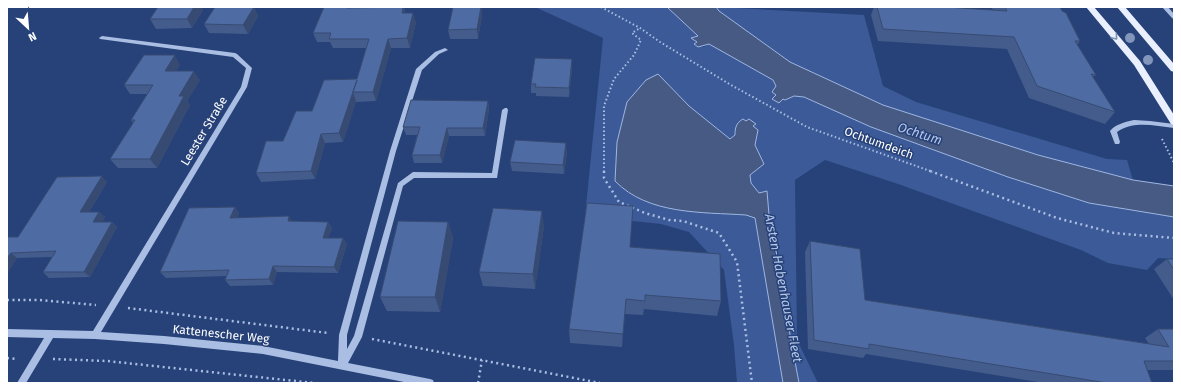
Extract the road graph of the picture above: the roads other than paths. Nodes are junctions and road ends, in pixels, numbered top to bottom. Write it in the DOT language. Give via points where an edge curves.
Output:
graph roads {
  1 [pos="1090,7"];
  2 [pos="1121,7"];
  3 [pos="1165,7"];
  4 [pos="1174,17"];
  5 [pos="102,38"];
  6 [pos="445,50"];
  7 [pos="1174,68"];
  8 [pos="505,110"];
  9 [pos="1174,122"];
  10 [pos="1174,126"];
  11 [pos="1117,142"];
  12 [pos="7,332"];
  13 [pos="51,334"];
  14 [pos="95,335"];
  15 [pos="342,365"];
  16 [pos="21,383"];
  17 [pos="430,383"];
  1 -- 9 [label="main road, one-way" via="1137,63"];
  2 -- 7 [label="main road"];
  3 -- 4 [label="street"];
  5 -- 14 [label="street, Leester Straße" via="235,55 249,68 244,87"];
  6 -- 15 [label="street" via="437,53 419,69 393,151 343,335"];
  8 -- 15 [label="street" via="495,176 413,175 400,186 358,336"];
  10 -- 11 [label="street" via="1131,122 1120,125 1113,131"];
  12 -- 13 [label="street, Kattenescher Weg"];
  13 -- 14 [label="street, Kattenescher Weg"];
  13 -- 16 [label="street"];
  14 -- 15 [label="street, Kattenescher Weg" via="263,350"];
  15 -- 17 [label="street, Kattenescher Weg"];
}
